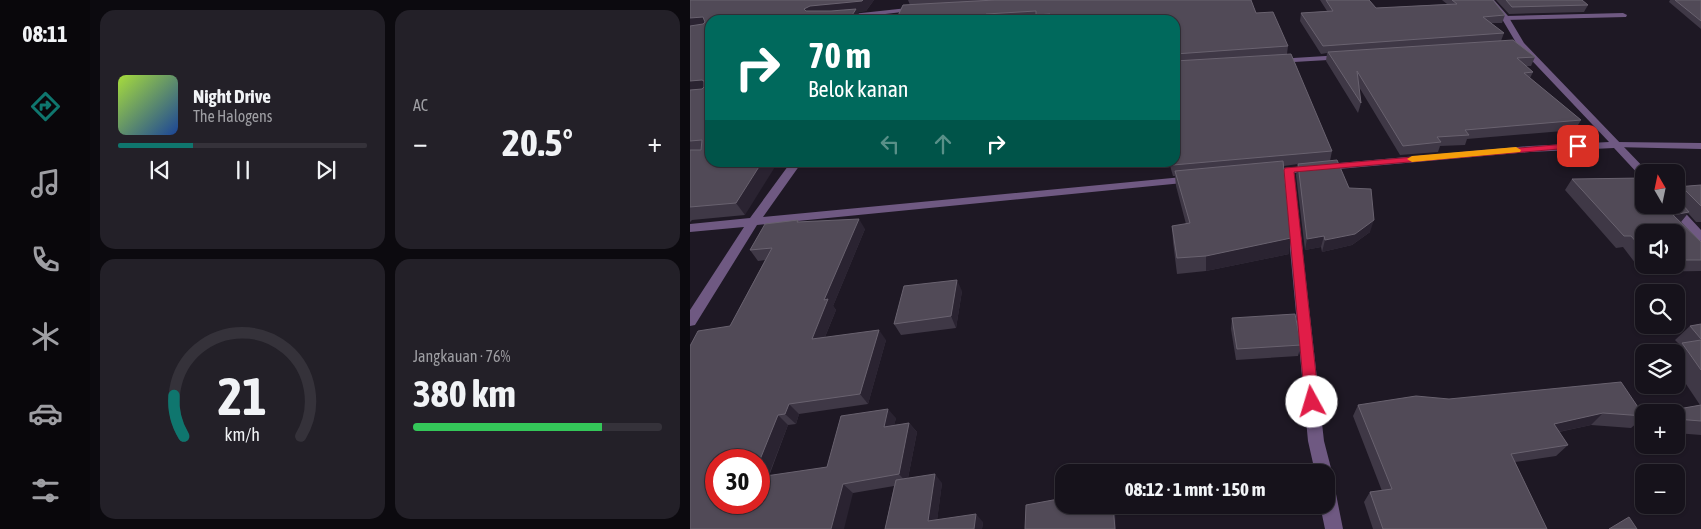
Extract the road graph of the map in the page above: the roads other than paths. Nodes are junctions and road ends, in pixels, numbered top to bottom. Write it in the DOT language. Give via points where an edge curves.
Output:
graph roads {
  1 [pos="1490,0"];
  2 [pos="924,7"];
  3 [pos="914,10"];
  4 [pos="864,15"];
  5 [pos="907,15"];
  6 [pos="1623,15"];
  7 [pos="1505,18"];
  8 [pos="1522,44"];
  9 [pos="1512,45"];
  10 [pos="1353,56"];
  11 [pos="1264,62"];
  12 [pos="1617,145"];
  13 [pos="1701,146"];
  14 [pos="1635,164"];
  15 [pos="793,167"];
  16 [pos="1288,170"];
  17 [pos="1259,172"];
  18 [pos="1200,178"];
  19 [pos="1680,214"];
  20 [pos="753,222"];
  21 [pos="690,228"];
  22 [pos="1701,237"];
  23 [pos="690,321"];
  24 [pos="1321,464"];
  25 [pos="1331,514"];
  26 [pos="1334,529"];
  1 -- 7 [label="street"];
  2 -- 3 [label="street"];
  3 -- 4 [label="street"];
  3 -- 5 [label="street"];
  6 -- 7 [label="street"];
  7 -- 8 [label="street"];
  8 -- 9 [label="street"];
  8 -- 12 [label="street"];
  10 -- 11 [label="street"];
  12 -- 13 [label="street"];
  12 -- 14 [label="street"];
  12 -- 16 [label="street" via="1530,149"];
  15 -- 20 [label="street"];
  16 -- 17 [label="street"];
  16 -- 24 [label="street" via="1316,441"];
  18 -- 20 [label="street"];
  19 -- 22 [label="street"];
  20 -- 21 [label="street"];
  20 -- 23 [label="street"];
  25 -- 26 [label="street"];
}
